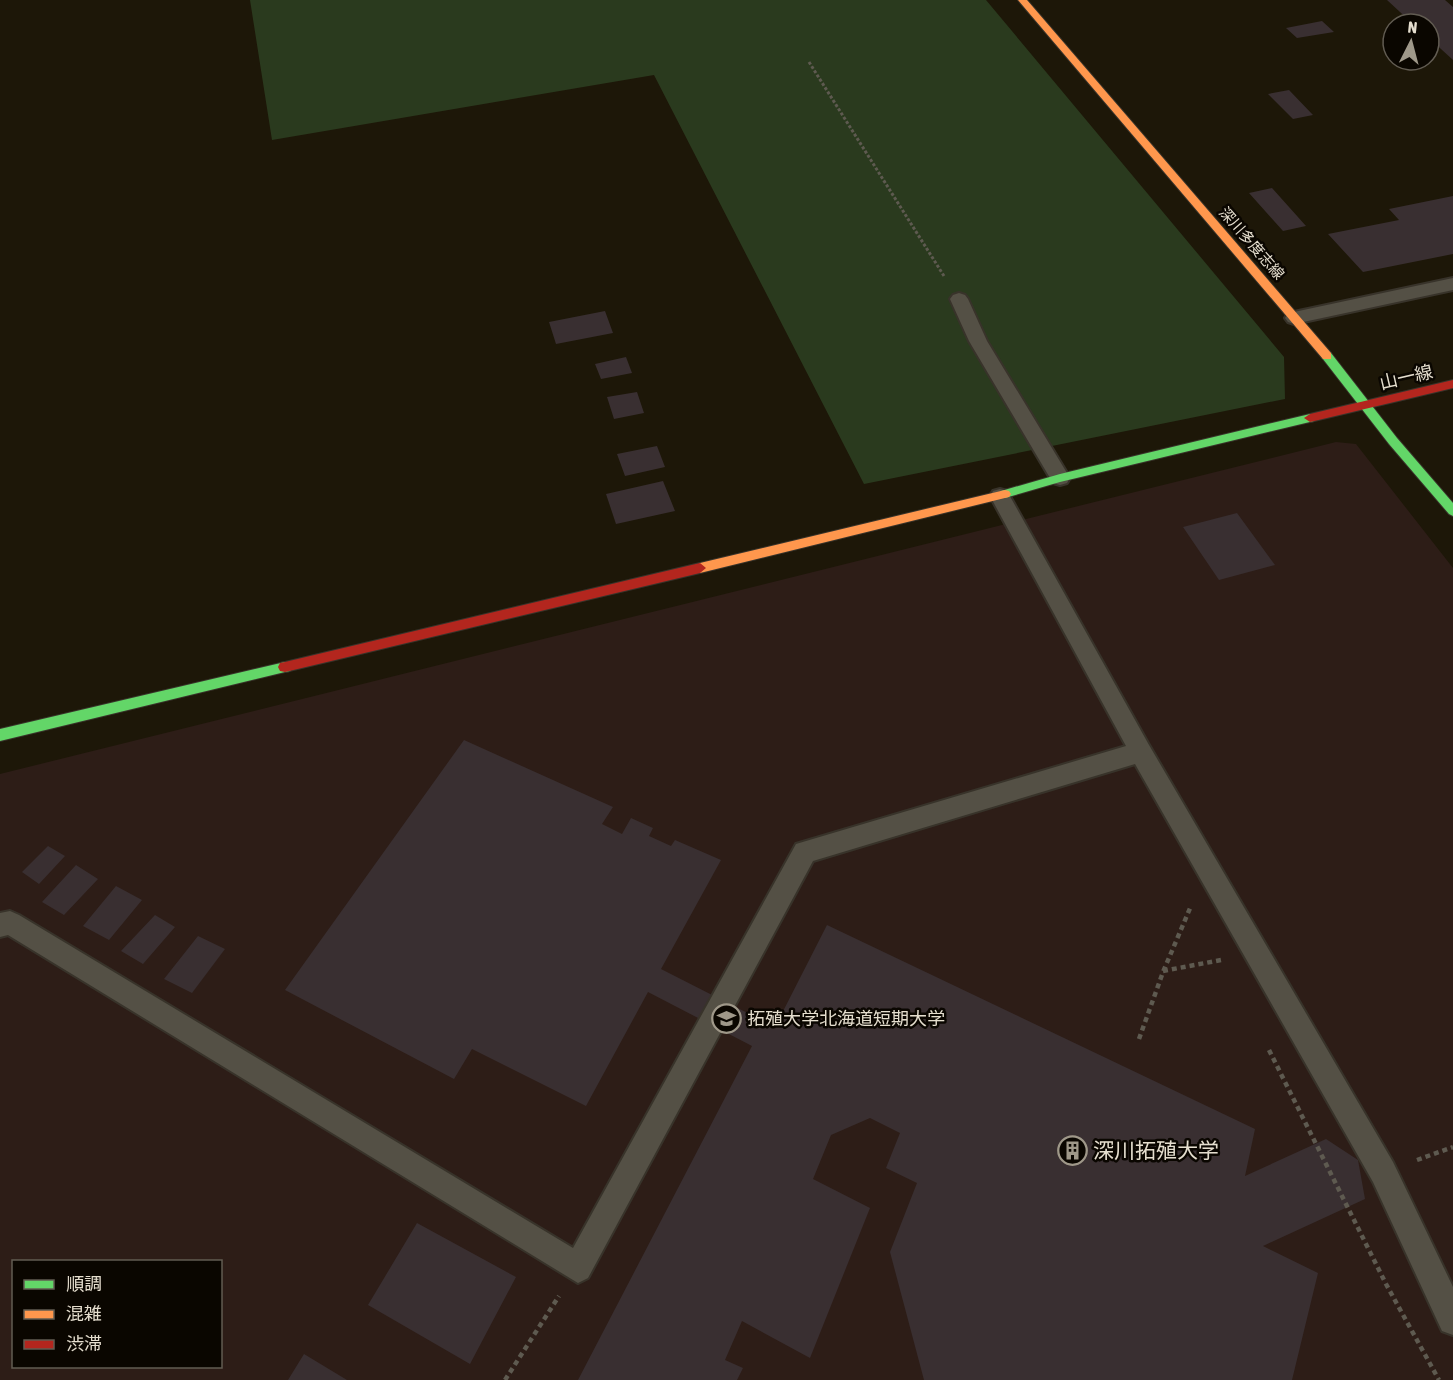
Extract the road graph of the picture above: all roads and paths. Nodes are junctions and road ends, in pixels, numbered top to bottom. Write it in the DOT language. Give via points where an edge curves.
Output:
graph roads {
  1 [pos="1022,0"];
  2 [pos="809,62"];
  3 [pos="1453,284"];
  4 [pos="959,299"];
  5 [pos="1294,318"];
  6 [pos="1453,384"];
  7 [pos="1367,405"];
  8 [pos="1060,478"];
  9 [pos="1000,496"];
  10 [pos="1453,511"];
  11 [pos="0,735"];
  12 [pos="1141,752"];
  13 [pos="1198,912"];
  14 [pos="0,925"];
  15 [pos="1218,950"];
  16 [pos="1163,972"];
  17 [pos="1139,1039"];
  18 [pos="1266,1043"];
  19 [pos="578,1268"];
  20 [pos="1453,1320"];
  21 [pos="506,1380"];
  22 [pos="1439,1380"];
  1 -- 5 [label="street, 深川多度志線"];
  2 -- 4 [label="path"];
  3 -- 5 [label="lane"];
  4 -- 8 [label="lane" via="978,341"];
  5 -- 7 [label="street, 深川多度志線"];
  6 -- 7 [label="street, 山一線"];
  7 -- 8 [label="street, 山一線"];
  7 -- 10 [label="street, 深川多度志線"];
  8 -- 9 [label="street, 山一線"];
  9 -- 11 [label="street, 山一線"];
  9 -- 12 [label="lane"];
  12 -- 19 [label="lane" via="805,852"];
  12 -- 20 [label="lane" via="1383,1172"];
  13 -- 16 [label="path" via="1193,903"];
  14 -- 19 [label="lane" via="10,923"];
  15 -- 16 [label="path" via="1224,960"];
  16 -- 17 [label="path"];
  18 -- 22 [label="path" via="1386,1284"];
  19 -- 21 [label="path"];
}
